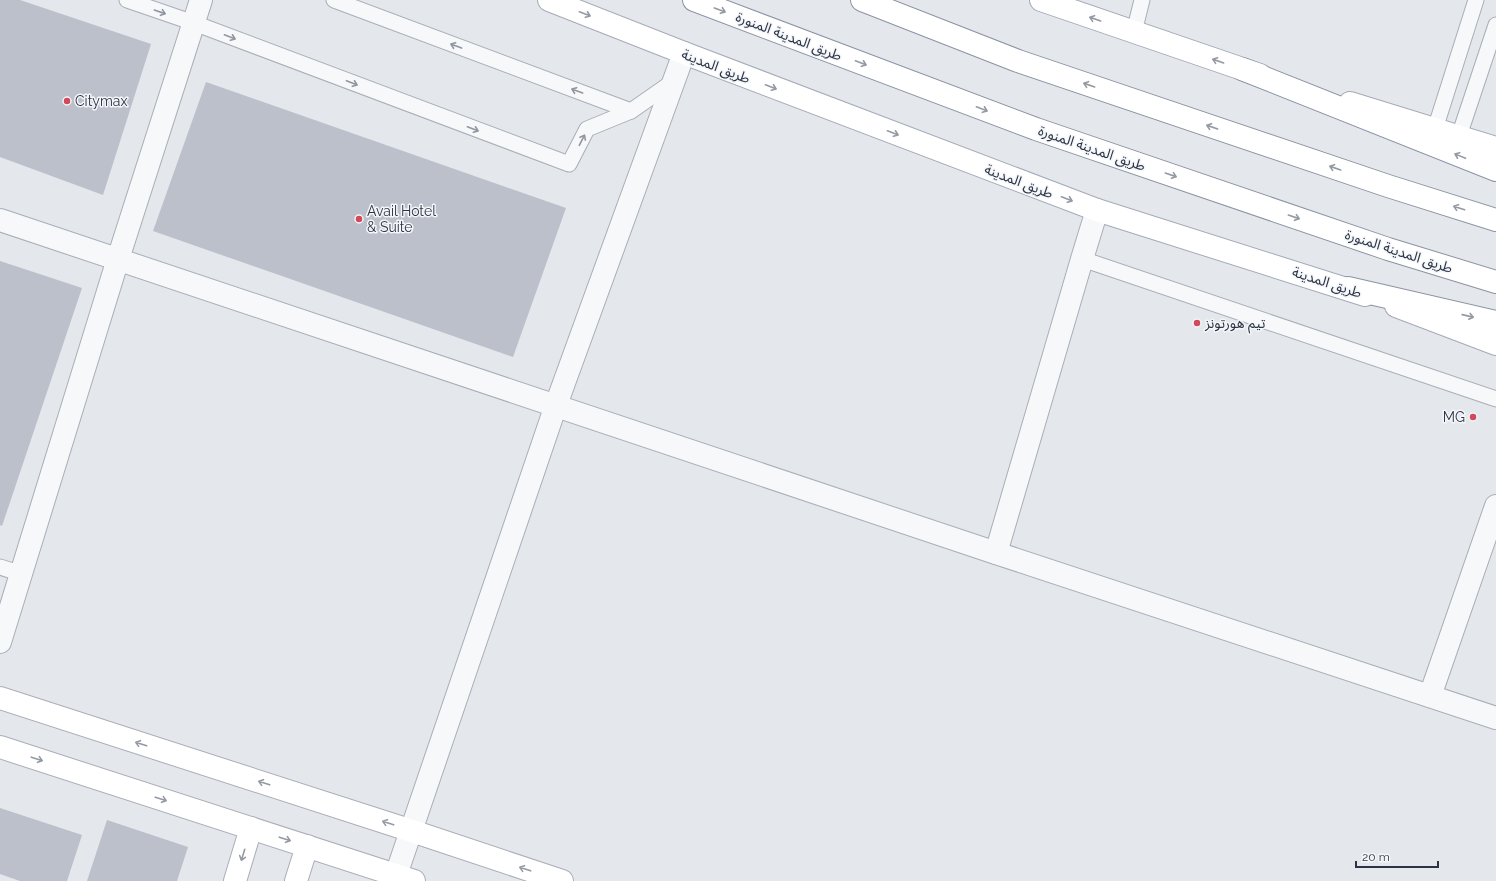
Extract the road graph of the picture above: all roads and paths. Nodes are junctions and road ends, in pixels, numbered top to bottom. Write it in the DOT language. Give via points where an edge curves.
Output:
graph roads {
  1 [pos="127,0"];
  2 [pos="201,0"];
  3 [pos="334,0"];
  4 [pos="549,0"];
  5 [pos="694,0"];
  6 [pos="862,0"];
  7 [pos="1041,0"];
  8 [pos="1142,0"];
  9 [pos="1476,0"];
  10 [pos="194,23"];
  11 [pos="1496,25"];
  12 [pos="1134,32"];
  13 [pos="684,53"];
  14 [pos="1242,69"];
  15 [pos="674,82"];
  16 [pos="631,111"];
  17 [pos="1435,129"];
  18 [pos="1459,136"];
  19 [pos="1496,148"];
  20 [pos="1496,170"];
  21 [pos="1097,210"];
  22 [pos="0,220"];
  23 [pos="1496,220"];
  24 [pos="118,259"];
  25 [pos="1082,259"];
  26 [pos="1496,282"];
  27 [pos="1348,288"];
  28 [pos="1496,322"];
  29 [pos="1496,344"];
  30 [pos="1496,399"];
  31 [pos="556,405"];
  32 [pos="1496,506"];
  33 [pos="996,553"];
  34 [pos="0,568"];
  35 [pos="22,574"];
  36 [pos="0,642"];
  37 [pos="1430,696"];
  38 [pos="0,698"];
  39 [pos="1496,718"];
  40 [pos="0,747"];
  41 [pos="251,828"];
  42 [pos="412,831"];
  43 [pos="307,846"];
  44 [pos="405,878"];
  45 [pos="234,881"];
  46 [pos="296,881"];
  47 [pos="562,881"];
  1 -- 10 [label="lane, one-way"];
  2 -- 10 [label="street"];
  16 -- 3 [label="lane, one-way"];
  4 -- 13 [label="main road, طريق المدينة, one-way"];
  5 -- 26 [label="main road, طريق المدينة المنورة, one-way" via="1036,129 1388,249"];
  23 -- 6 [label="main road, one-way" via="1018,61"];
  12 -- 7 [label="main road, one-way"];
  8 -- 12 [label="lane"];
  9 -- 17 [label="lane"];
  10 -- 16 [label="lane, one-way" via="569,164 587,129"];
  10 -- 24 [label="street"];
  11 -- 18 [label="lane"];
  14 -- 12 [label="main road, one-way"];
  13 -- 15 [label="street"];
  13 -- 21 [label="main road, طريق المدينة, one-way"];
  14 -- 17 [label="main road"];
  20 -- 14 [label="main road, one-way"];
  15 -- 16 [label="lane"];
  15 -- 31 [label="street"];
  17 -- 18 [label="main road"];
  18 -- 19 [label="main road"];
  21 -- 25 [label="street"];
  21 -- 27 [label="main road, طريق المدينة"];
  22 -- 24 [label="street"];
  24 -- 31 [label="street"];
  24 -- 35 [label="street"];
  25 -- 30 [label="lane"];
  25 -- 33 [label="street"];
  27 -- 28 [label="main road, one-way"];
  27 -- 29 [label="main road, طريق المدينة"];
  31 -- 33 [label="street"];
  31 -- 42 [label="street"];
  32 -- 37 [label="street"];
  33 -- 37 [label="street"];
  34 -- 35 [label="lane"];
  35 -- 36 [label="street"];
  37 -- 39 [label="street"];
  42 -- 38 [label="main road, one-way"];
  40 -- 41 [label="main road, one-way"];
  41 -- 43 [label="main road, one-way"];
  41 -- 45 [label="main road, one-way"];
  42 -- 44 [label="street"];
  47 -- 42 [label="main road, one-way"];
  43 -- 44 [label="main road"];
  43 -- 46 [label="main road"];
}
